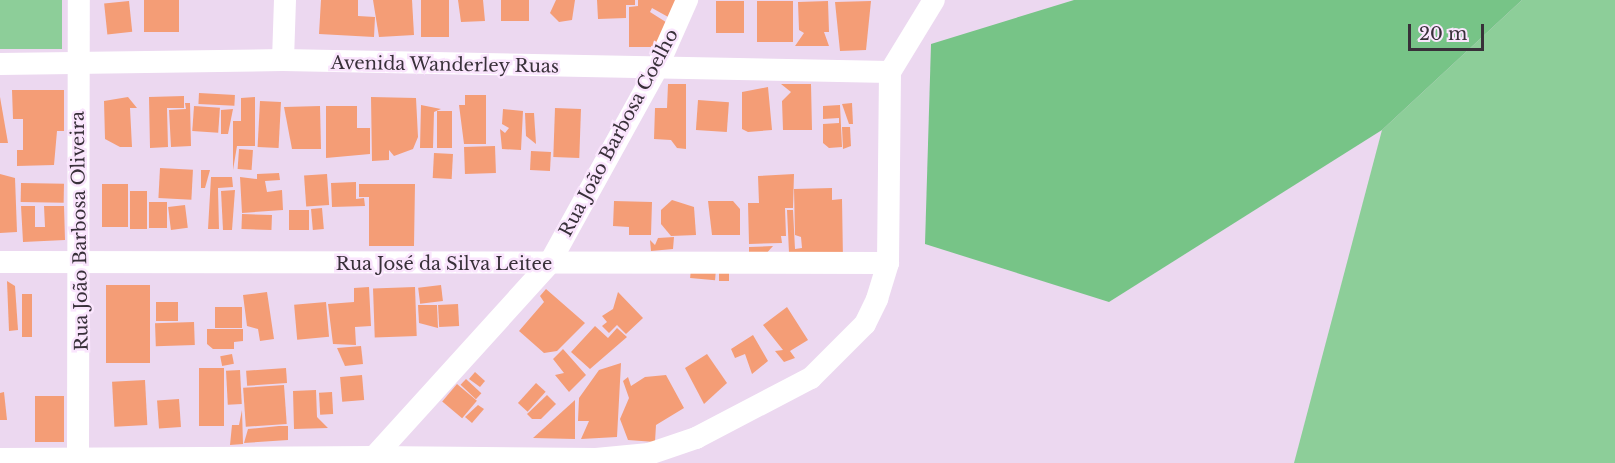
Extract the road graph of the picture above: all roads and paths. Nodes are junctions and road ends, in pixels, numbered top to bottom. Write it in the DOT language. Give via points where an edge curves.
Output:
graph roads {
  1 [pos="79,0"];
  2 [pos="285,0"];
  3 [pos="687,0"];
  4 [pos="933,0"];
  5 [pos="283,60"];
  6 [pos="0,64"];
  7 [pos="78,64"];
  8 [pos="656,70"];
  9 [pos="890,72"];
  10 [pos="0,262"];
  11 [pos="82,262"];
  12 [pos="888,263"];
  13 [pos="549,264"];
  14 [pos="374,457"];
  15 [pos="0,459"];
  16 [pos="79,462"];
  1 -- 7 [label="street, Rua João Barbosa Oliveira"];
  2 -- 5 [label="street"];
  3 -- 8 [label="street, Rua João Barbosa Coelho"];
  4 -- 9 [label="street"];
  5 -- 7 [label="street, Avenida Wanderley Ruas"];
  5 -- 8 [label="street, Avenida Wanderley Ruas"];
  6 -- 7 [label="street, Avenida Wanderley Ruas"];
  7 -- 11 [label="street, Rua João Barbosa Oliveira"];
  8 -- 9 [label="street, Avenida Wanderley Ruas"];
  8 -- 13 [label="street, Rua João Barbosa Coelho"];
  9 -- 12 [label="street"];
  10 -- 11 [label="street, Rua José da Silva Leitee"];
  11 -- 13 [label="street, Rua José da Silva Leitee"];
  11 -- 16 [label="street, Rua João Barbosa Oliveira"];
  12 -- 13 [label="street, Rua José da Silva Leitee"];
  12 -- 14 [label="street" via="865,324 811,378 696,438 649,454 596,459"];
  13 -- 14 [label="street, Rua João Barbosa Coelho"];
  14 -- 16 [label="street"];
  15 -- 16 [label="street"];
}
